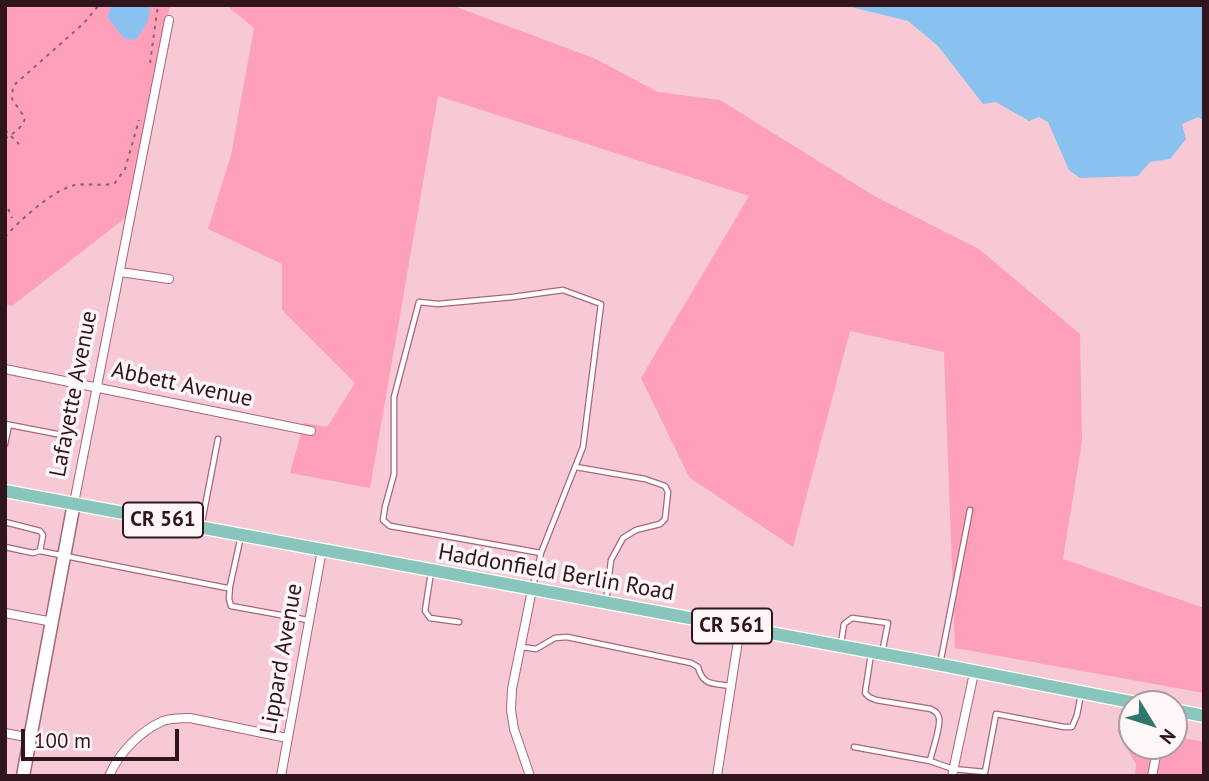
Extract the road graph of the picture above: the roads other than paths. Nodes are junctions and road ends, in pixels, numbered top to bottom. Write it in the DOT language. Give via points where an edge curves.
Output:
graph roads {
  1 [pos="169,20"];
  2 [pos="120,272"];
  3 [pos="169,279"];
  4 [pos="5,369"];
  5 [pos="97,387"];
  6 [pos="7,425"];
  7 [pos="311,431"];
  8 [pos="62,435"];
  9 [pos="218,439"];
  10 [pos="5,444"];
  11 [pos="576,467"];
  12 [pos="5,491"];
  13 [pos="74,503"];
  14 [pos="970,510"];
  15 [pos="5,522"];
  16 [pos="201,527"];
  17 [pos="242,535"];
  18 [pos="5,547"];
  19 [pos="322,550"];
  20 [pos="40,551"];
  21 [pos="541,554"];
  22 [pos="65,556"];
  23 [pos="431,571"];
  24 [pos="230,586"];
  25 [pos="532,590"];
  26 [pos="606,603"];
  27 [pos="5,613"];
  28 [pos="308,620"];
  29 [pos="53,622"];
  30 [pos="459,622"];
  31 [pos="740,628"];
  32 [pos="841,646"];
  33 [pos="521,647"];
  34 [pos="877,653"];
  35 [pos="940,665"];
  36 [pos="974,673"];
  37 [pos="731,686"];
  38 [pos="1082,693"];
  39 [pos="1118,700"];
  40 [pos="5,733"];
  41 [pos="287,737"];
  42 [pos="31,738"];
  43 [pos="854,747"];
  44 [pos="930,761"];
  45 [pos="953,772"];
  46 [pos="23,776"];
  47 [pos="109,776"];
  48 [pos="281,776"];
  49 [pos="530,776"];
  50 [pos="717,776"];
  1 -- 2 [label="street, Lafayette Avenue"];
  2 -- 3 [label="street"];
  2 -- 5 [label="street, Lafayette Avenue"];
  4 -- 5 [label="street, Abbett Avenue"];
  5 -- 7 [label="street, Abbett Avenue"];
  5 -- 13 [label="street, Lafayette Avenue"];
  6 -- 8 [label="lane"];
  6 -- 10 [label="lane"];
  9 -- 16 [label="lane"];
  11 -- 21 [label="lane"];
  11 -- 21 [label="lane" via="583,447 601,304 563,290 419,302 394,397 394,474 383,520 390,526"];
  11 -- 26 [label="lane" via="645,479 668,492 665,520 623,538 611,560"];
  12 -- 13 [label="main road, Haddonfield Berlin Road / CR 561"];
  13 -- 16 [label="main road, Haddonfield Berlin Road / CR 561"];
  13 -- 22 [label="street, Lafayette Avenue"];
  14 -- 35 [label="lane"];
  15 -- 20 [label="lane" via="40,531"];
  16 -- 17 [label="main road, Haddonfield Berlin Road / CR 561"];
  17 -- 19 [label="main road, Haddonfield Berlin Road / CR 561"];
  17 -- 24 [label="lane"];
  18 -- 20 [label="lane"];
  19 -- 23 [label="main road, Haddonfield Berlin Road / CR 561"];
  19 -- 28 [label="street, Lippard Avenue"];
  20 -- 22 [label="lane"];
  21 -- 25 [label="lane"];
  22 -- 24 [label="lane"];
  22 -- 29 [label="street, Lafayette Avenue"];
  23 -- 25 [label="main road, Haddonfield Berlin Road / CR 561"];
  23 -- 30 [label="lane" via="425,611 430,618"];
  24 -- 28 [label="lane" via="231,606"];
  25 -- 26 [label="main road, Haddonfield Berlin Road / CR 561"];
  25 -- 33 [label="street"];
  26 -- 31 [label="main road, Haddonfield Berlin Road / CR 561"];
  27 -- 29 [label="street"];
  28 -- 41 [label="street, Lippard Avenue"];
  29 -- 42 [label="street, Lafayette Avenue"];
  31 -- 32 [label="main road, Haddonfield Berlin Road / CR 561"];
  31 -- 37 [label="street"];
  32 -- 34 [label="main road, Haddonfield Berlin Road / CR 561"];
  32 -- 34 [label="lane" via="844,624 852,618 888,624"];
  33 -- 37 [label="lane" via="536,649 567,637 691,663 707,682"];
  33 -- 49 [label="street" via="511,710"];
  34 -- 35 [label="main road, Haddonfield Berlin Road / CR 561"];
  34 -- 44 [label="lane" via="865,693 932,709 939,723"];
  35 -- 36 [label="main road, Haddonfield Berlin Road / CR 561"];
  36 -- 38 [label="main road, Haddonfield Berlin Road / CR 561"];
  36 -- 45 [label="street"];
  37 -- 50 [label="street"];
  38 -- 39 [label="main road, Haddonfield Berlin Road / CR 561"];
  38 -- 45 [label="lane" via="1072,727 996,714 985,772"];
  40 -- 42 [label="street"];
  41 -- 47 [label="street" via="177,718 135,740"];
  41 -- 48 [label="street, Lippard Avenue"];
  42 -- 46 [label="street, Lafayette Avenue"];
  43 -- 44 [label="lane"];
  44 -- 45 [label="lane"];
}
